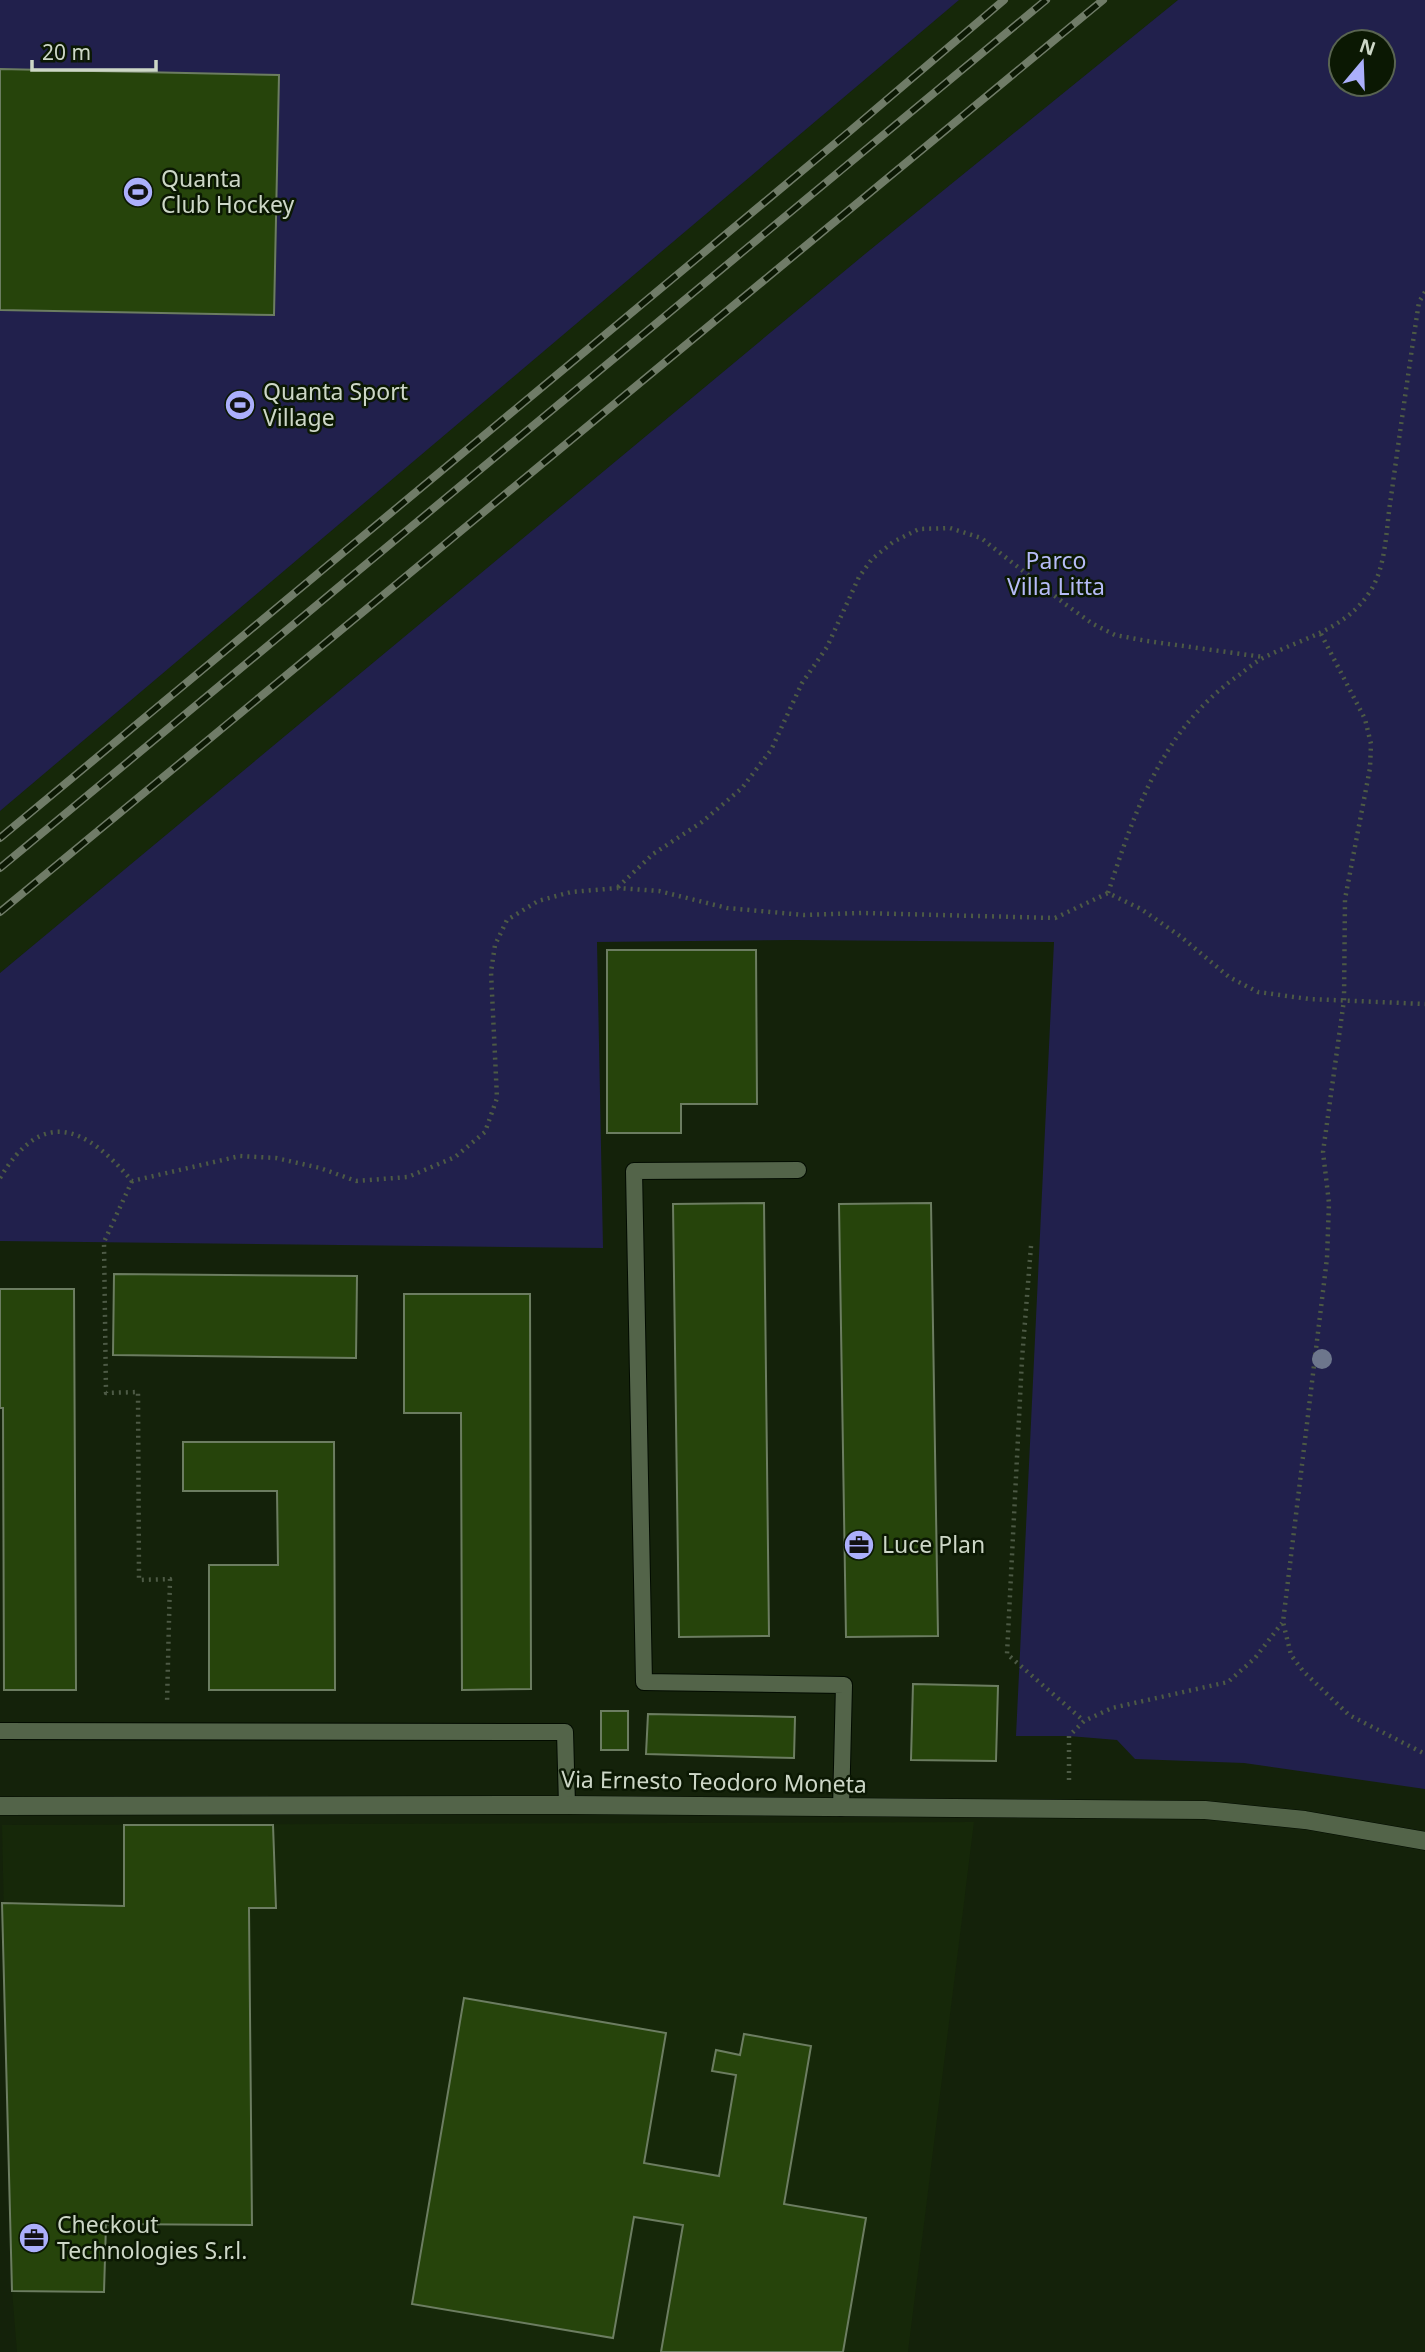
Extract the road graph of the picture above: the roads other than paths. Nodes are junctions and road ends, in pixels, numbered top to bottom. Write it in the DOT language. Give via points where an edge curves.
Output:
graph roads {
  1 [pos="798,1170"];
  2 [pos="0,1731"];
  3 [pos="567,1805"];
  4 [pos="0,1806"];
  5 [pos="841,1808"];
  6 [pos="1425,1840"];
  1 -- 5 [label="lane" via="634,1171 644,1682 844,1685"];
  2 -- 3 [label="lane" via="565,1732"];
  3 -- 4 [label="street, Via Ernesto Teodoro Moneta"];
  3 -- 5 [label="street, Via Ernesto Teodoro Moneta"];
  5 -- 6 [label="street, Via Ernesto Teodoro Moneta" via="1205,1810 1306,1820"];
}
